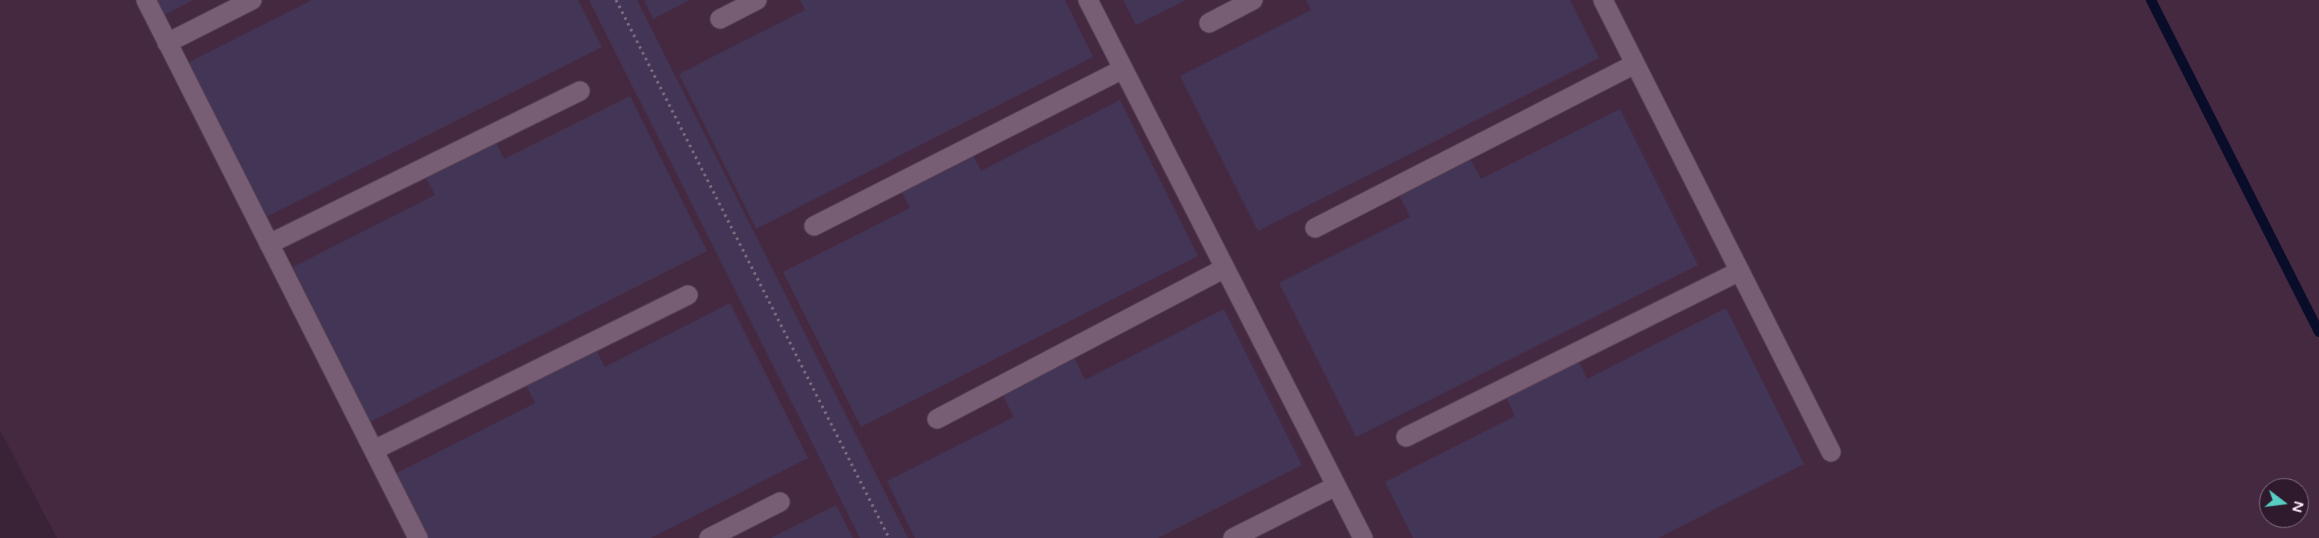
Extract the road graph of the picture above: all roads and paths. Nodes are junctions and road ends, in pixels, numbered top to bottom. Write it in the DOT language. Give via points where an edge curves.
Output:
graph roads {
  1 [pos="146,0"];
  2 [pos="252,0"];
  3 [pos="616,0"];
  4 [pos="757,0"];
  5 [pos="1088,0"];
  6 [pos="1253,0"];
  7 [pos="1602,0"];
  8 [pos="720,19"];
  9 [pos="1209,24"];
  10 [pos="167,42"];
  11 [pos="1635,64"];
  12 [pos="1123,68"];
  13 [pos="580,91"];
  14 [pos="814,226"];
  15 [pos="1315,228"];
  16 [pos="270,244"];
  17 [pos="1225,268"];
  18 [pos="1740,271"];
  19 [pos="688,295"];
  20 [pos="937,419"];
  21 [pos="1406,437"];
  22 [pos="374,450"];
  23 [pos="1831,452"];
  24 [pos="1336,486"];
  25 [pos="780,502"];
  26 [pos="418,538"];
  27 [pos="708,538"];
  28 [pos="888,538"];
  29 [pos="1233,538"];
  30 [pos="1363,538"];
  1 -- 10 [label="lane"];
  2 -- 10 [label="lane"];
  3 -- 28 [label="path"];
  4 -- 8 [label="lane"];
  5 -- 12 [label="lane"];
  6 -- 9 [label="lane"];
  7 -- 11 [label="lane"];
  10 -- 16 [label="lane"];
  11 -- 15 [label="lane"];
  11 -- 18 [label="lane"];
  12 -- 14 [label="lane"];
  12 -- 17 [label="lane"];
  13 -- 16 [label="lane"];
  16 -- 22 [label="lane"];
  17 -- 20 [label="lane"];
  17 -- 24 [label="lane"];
  18 -- 21 [label="lane"];
  18 -- 23 [label="lane"];
  19 -- 22 [label="lane"];
  22 -- 26 [label="lane"];
  24 -- 29 [label="lane"];
  24 -- 30 [label="lane"];
  25 -- 27 [label="lane"];
}
